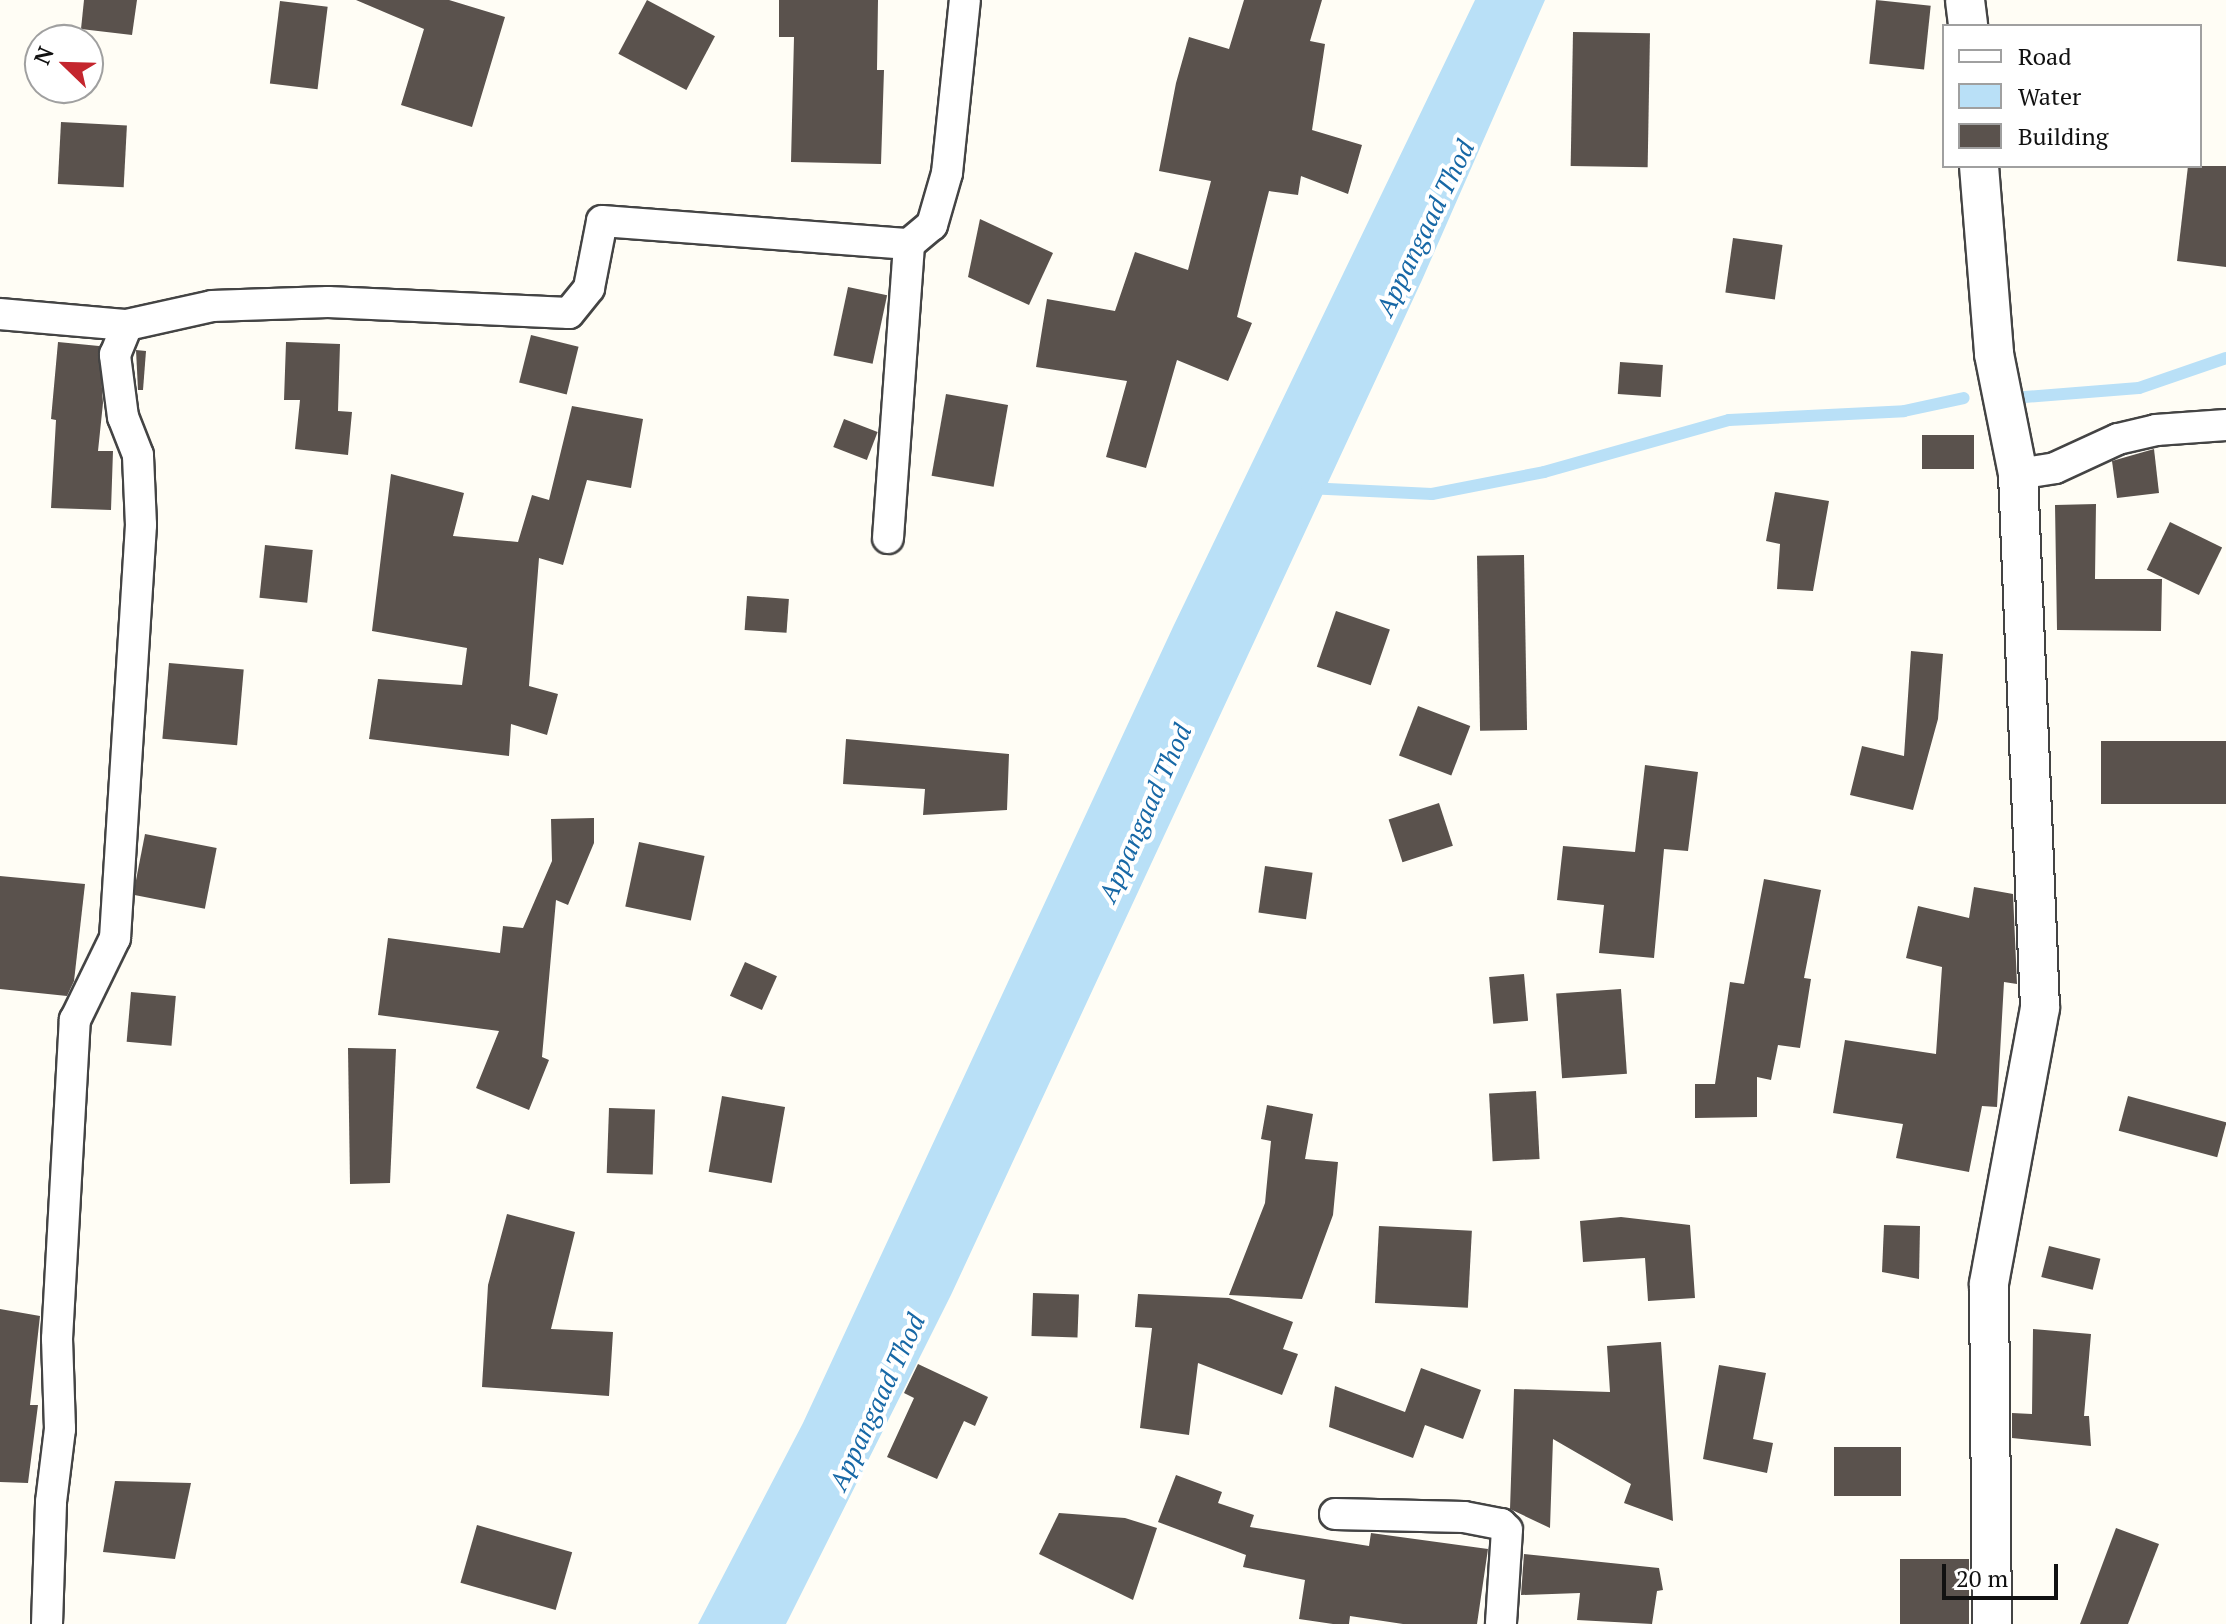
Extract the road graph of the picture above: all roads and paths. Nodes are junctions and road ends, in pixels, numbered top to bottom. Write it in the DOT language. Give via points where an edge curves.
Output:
graph roads {
  1 [pos="965,0"];
  2 [pos="1965,0"];
  3 [pos="1968,24"];
  4 [pos="1979,168"];
  5 [pos="909,244"];
  6 [pos="0,314"];
  7 [pos="127,325"];
  8 [pos="2226,425"];
  9 [pos="2018,474"];
  10 [pos="888,538"];
  11 [pos="1335,1514"];
  12 [pos="47,1624"];
  13 [pos="1501,1624"];
  14 [pos="1992,1624"];
  1 -- 5 [label="street" via="947,173 932,225"];
  2 -- 3 [label="street"];
  4 -- 9 [label="street" via="1994,354"];
  5 -- 7 [label="street" via="602,221 589,288 569,313 328,302 212,306"];
  5 -- 10 [label="street"];
  6 -- 7 [label="street"];
  7 -- 12 [label="street" via="115,355 123,417 138,455 141,525 115,938 75,1020"];
  8 -- 9 [label="street" via="2156,430 2118,439 2055,468"];
  9 -- 14 [label="street" via="2040,1008 1989,1284"];
  11 -- 13 [label="street" via="1464,1517 1501,1524 1507,1530"];
}
